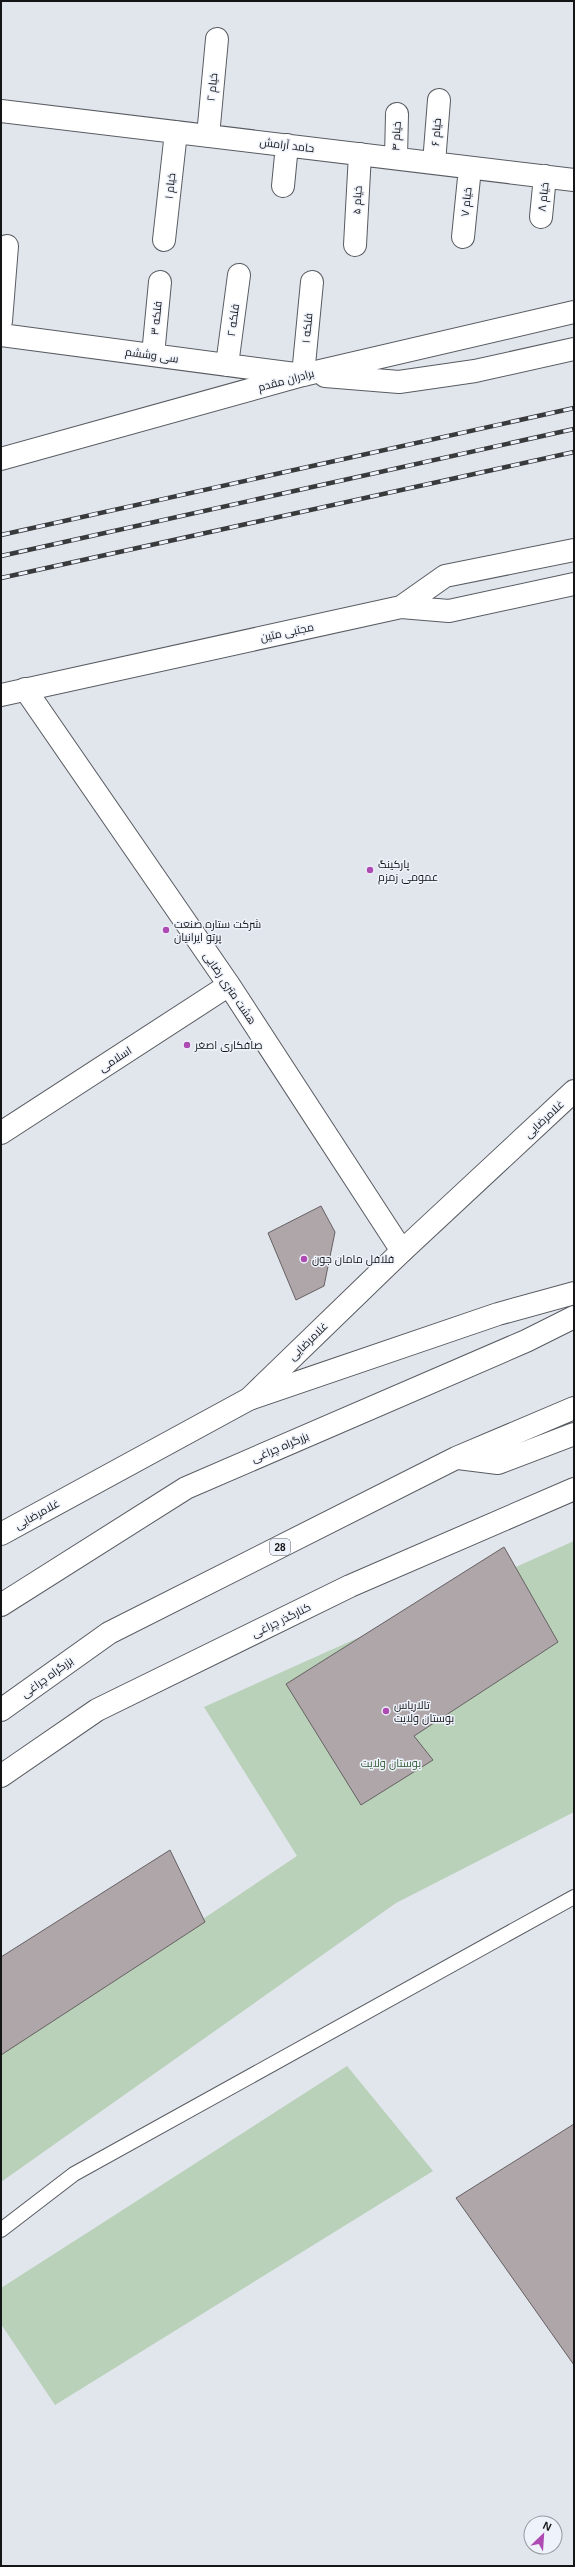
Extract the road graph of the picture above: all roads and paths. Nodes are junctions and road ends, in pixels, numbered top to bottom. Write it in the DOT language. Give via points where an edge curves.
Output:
graph roads {
  1 [pos="217,39"];
  2 [pos="438,100"];
  3 [pos="1,111"];
  4 [pos="398,114"];
  5 [pos="176,132"];
  6 [pos="208,136"];
  7 [pos="287,145"];
  8 [pos="360,154"];
  9 [pos="396,158"];
  10 [pos="434,163"];
  11 [pos="470,168"];
  12 [pos="545,176"];
  13 [pos="574,180"];
  14 [pos="283,186"];
  15 [pos="541,217"];
  16 [pos="463,237"];
  17 [pos="164,240"];
  18 [pos="354,245"];
  19 [pos="7,246"];
  20 [pos="239,275"];
  21 [pos="160,282"];
  22 [pos="312,282"];
  23 [pos="574,312"];
  24 [pos="1,321"];
  25 [pos="1,335"];
  26 [pos="574,349"];
  27 [pos="153,355"];
  28 [pos="227,365"];
  29 [pos="303,375"];
  30 [pos="1,459"];
  31 [pos="574,550"];
  32 [pos="574,584"];
  33 [pos="401,607"];
  34 [pos="25,689"];
  35 [pos="1,695"];
  36 [pos="229,985"];
  37 [pos="574,1091"];
  38 [pos="1,1133"];
  39 [pos="402,1251"];
  40 [pos="574,1293"];
  41 [pos="574,1317"];
  42 [pos="249,1399"];
  43 [pos="574,1408"];
  44 [pos="574,1434"];
  45 [pos="456,1458"];
  46 [pos="574,1489"];
  47 [pos="1,1534"];
  48 [pos="1,1605"];
  49 [pos="1,1710"];
  50 [pos="1,1776"];
  51 [pos="574,1897"];
  52 [pos="1,2230"];
  1 -- 6 [label="main road, خیام ۲"];
  2 -- 10 [label="main road, خیام ۶"];
  3 -- 5 [label="main road, حامد آرامش"];
  4 -- 9 [label="main road, خیام ۴"];
  5 -- 6 [label="main road, حامد آرامش"];
  5 -- 17 [label="main road, خیام ۱"];
  6 -- 7 [label="main road, حامد آرامش"];
  7 -- 8 [label="main road, حامد آرامش"];
  7 -- 14 [label="main road"];
  8 -- 9 [label="main road, حامد آرامش"];
  8 -- 18 [label="main road, خیام ۵"];
  9 -- 10 [label="main road, حامد آرامش"];
  10 -- 11 [label="main road, حامد آرامش"];
  11 -- 12 [label="main road, حامد آرامش"];
  11 -- 16 [label="main road, خیام ۷"];
  12 -- 13 [label="main road, حامد آرامش"];
  12 -- 15 [label="main road, خیام ۸"];
  19 -- 24 [label="main road"];
  20 -- 28 [label="main road, فلکه ۲"];
  21 -- 27 [label="main road, فلکه ۳"];
  22 -- 29 [label="main road, فلکه ۱"];
  23 -- 29 [label="main road, برادران مقدم"];
  25 -- 27 [label="main road, سی وششم"];
  26 -- 29 [label="main road, سی وششم" via="475,371 399,382"];
  27 -- 28 [label="main road, سی وششم"];
  28 -- 29 [label="main road, سی وششم"];
  29 -- 30 [label="main road, برادران مقدم"];
  31 -- 33 [label="main road" via="445,576"];
  32 -- 33 [label="main road, مجتبی متین" via="449,611"];
  33 -- 34 [label="main road, مجتبی متین"];
  34 -- 35 [label="main road, مجتبی متین"];
  34 -- 36 [label="main road, هشت متری رضایی"];
  36 -- 38 [label="main road, اسلامی"];
  36 -- 39 [label="main road, هشت متری رضایی"];
  37 -- 39 [label="main road, غلامرضایی"];
  39 -- 42 [label="main road, غلامرضایی"];
  40 -- 42 [label="main road" via="498,1314"];
  41 -- 48 [label="main road, بزرگراه چراغی" via="519,1344 186,1488"];
  42 -- 47 [label="main road, غلامرضایی"];
  43 -- 45 [label="main road, بزرگراه چراغی / 28"];
  44 -- 45 [label="main road" via="498,1463"];
  45 -- 49 [label="main road, بزرگراه چراغی / 28" via="109,1633"];
  46 -- 50 [label="main road, کنارگذر چراغی" via="350,1586 97,1710"];
  51 -- 52 [label="lane" via="74,2174"];
}
